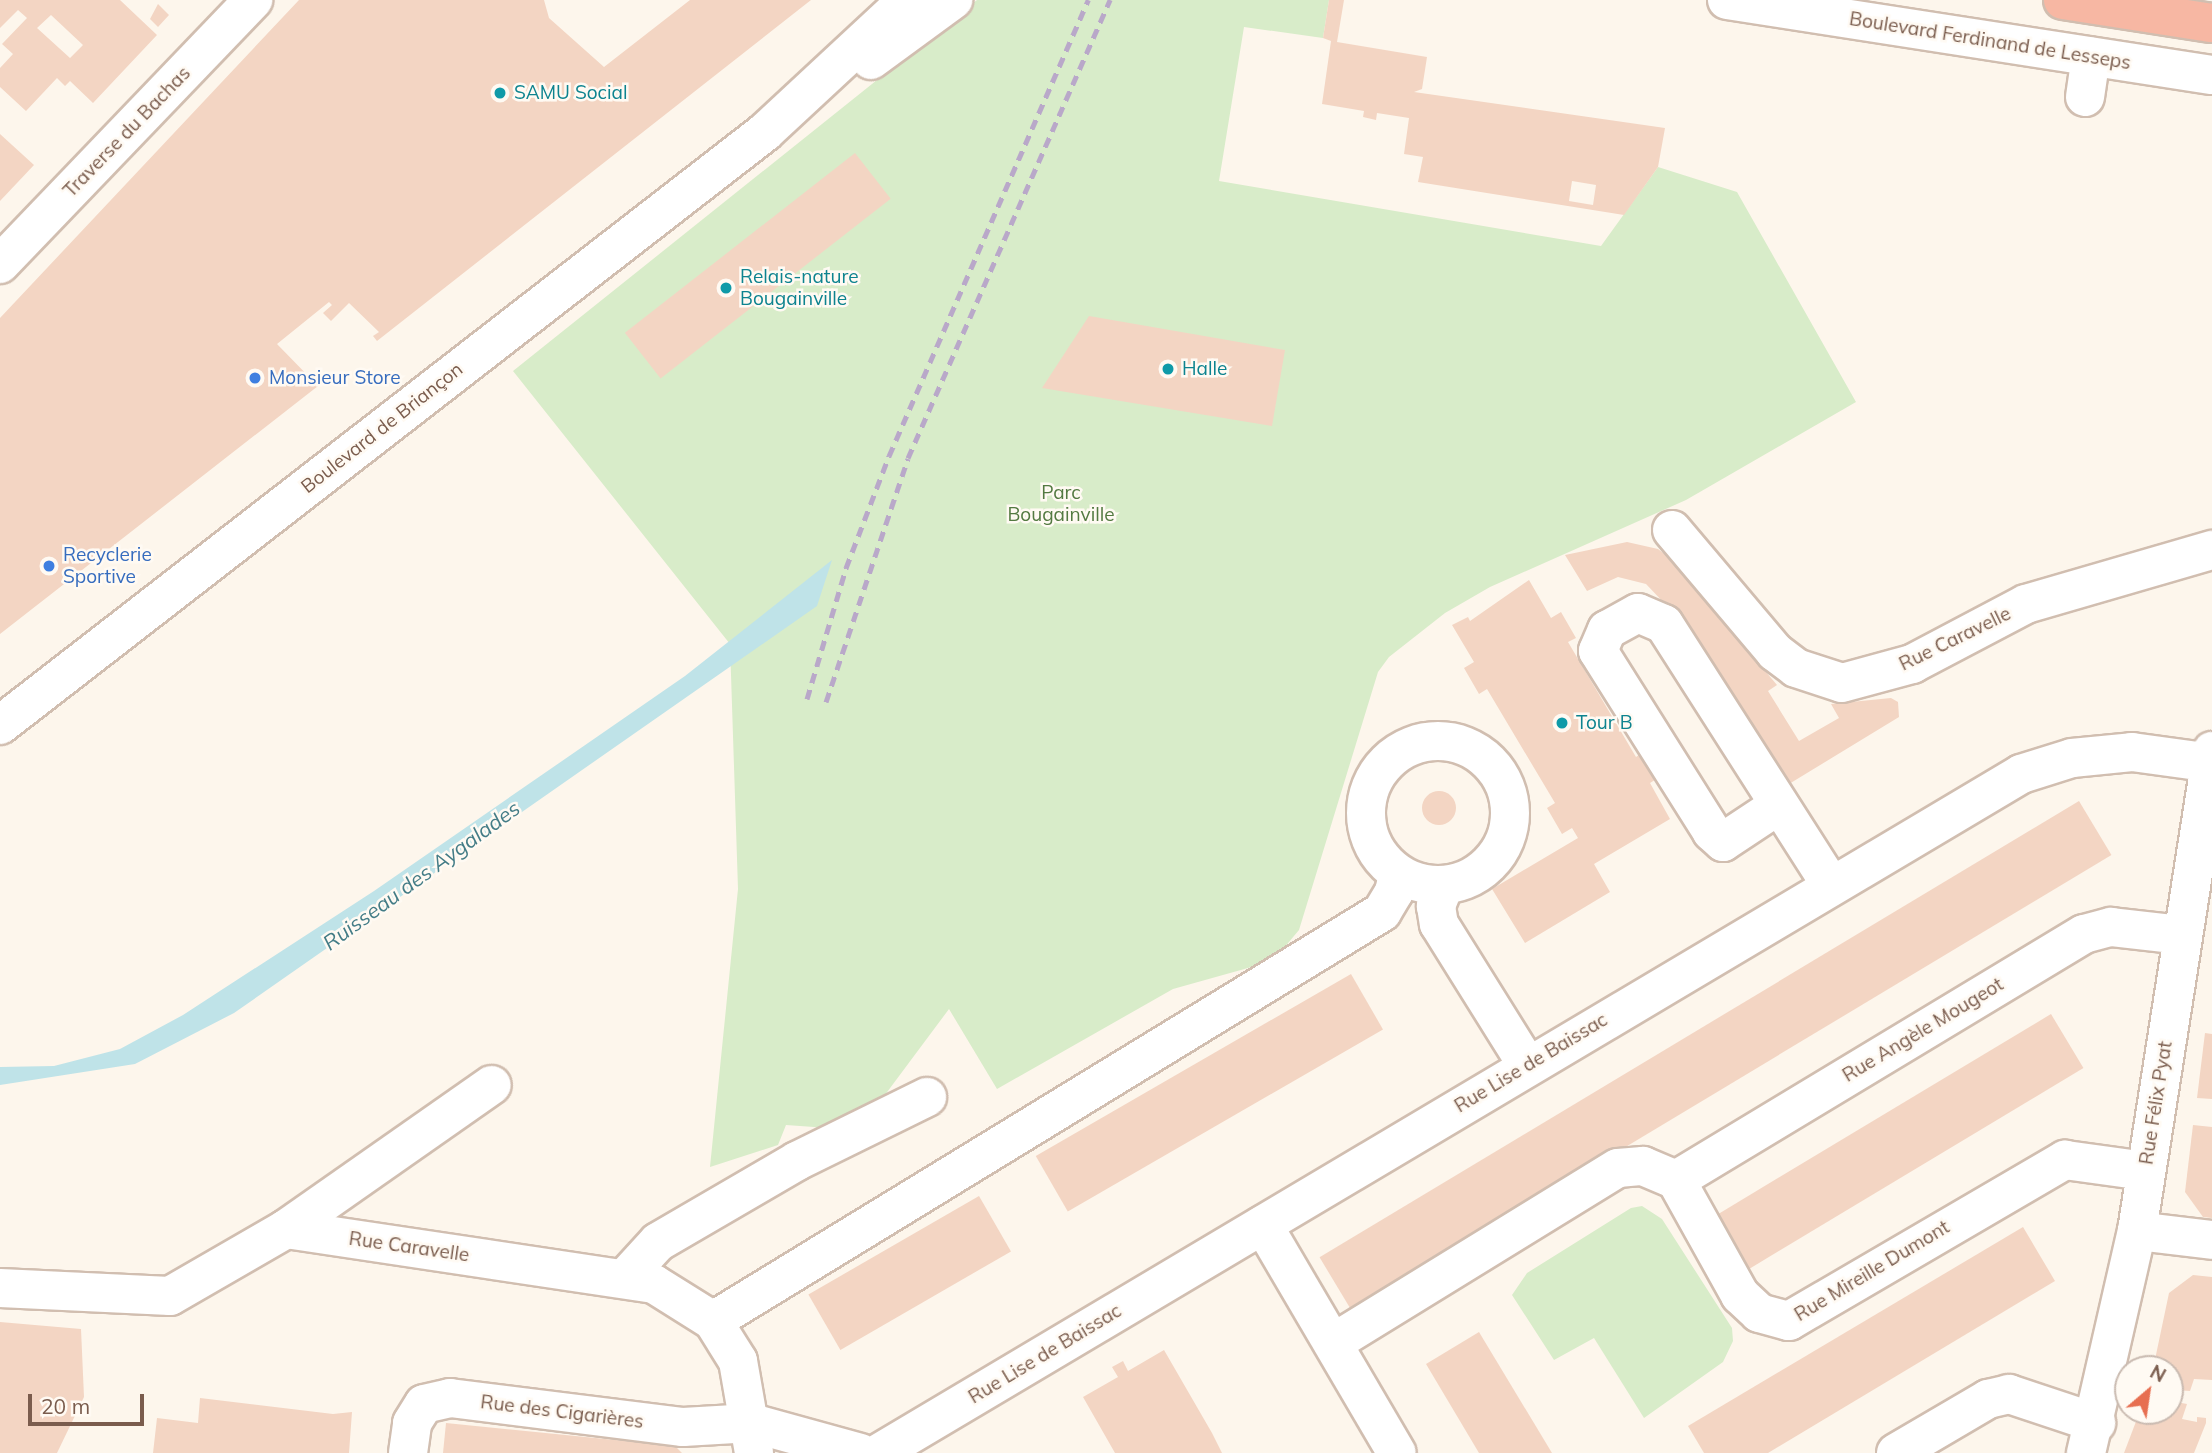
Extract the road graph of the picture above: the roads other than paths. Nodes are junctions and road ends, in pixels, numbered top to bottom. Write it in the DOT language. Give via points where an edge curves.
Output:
graph roads {
  1 [pos="253,0"];
  2 [pos="907,0"];
  3 [pos="953,0"];
  4 [pos="1727,0"];
  5 [pos="2063,0"];
  6 [pos="2212,23"];
  7 [pos="2091,56"];
  8 [pos="2212,75"];
  9 [pos="2085,97"];
  10 [pos="765,132"];
  11 [pos="0,264"];
  12 [pos="1672,530"];
  13 [pos="2212,550"];
  14 [pos="0,725"];
  15 [pos="2211,759"];
  16 [pos="1779,805"];
  17 [pos="1398,874"];
  18 [pos="1829,884"];
  19 [pos="1444,886"];
  20 [pos="2193,920"];
  21 [pos="1527,1065"];
  22 [pos="492,1085"];
  23 [pos="927,1097"];
  24 [pos="2145,1171"];
  25 [pos="1676,1180"];
  26 [pos="1263,1225"];
  27 [pos="286,1229"];
  28 [pos="2137,1231"];
  29 [pos="2212,1240"];
  30 [pos="624,1279"];
  31 [pos="0,1288"];
  32 [pos="713,1321"];
  33 [pos="1333,1343"];
  34 [pos="753,1438"];
  35 [pos="2091,1438"];
  36 [pos="1388,1450"];
  37 [pos="408,1453"];
  38 [pos="860,1453"];
  39 [pos="879,1453"];
  40 [pos="1896,1453"];
  1 -- 11 [label="street, Traverse du Bachas"];
  2 -- 10 [label="street, Boulevard de Briançon"];
  3 -- 10 [label="street, Boulevard de Briançon"];
  4 -- 7 [label="street, Boulevard Ferdinand de Lesseps"];
  5 -- 6 [label="highway"];
  7 -- 8 [label="street, Boulevard Ferdinand de Lesseps"];
  7 -- 9 [label="street"];
  10 -- 14 [label="street, Boulevard de Briançon"];
  12 -- 13 [label="street, Rue Caravelle" via="1775,652 1796,668 1842,683 1912,664 2026,604"];
  15 -- 18 [label="street, Rue Lise de Baissac" via="2132,752 2072,758 2021,774"];
  15 -- 20 [label="street, Rue Félix Pyat"];
  16 -- 16 [label="street" via="1664,624 1638,613 1607,630 1598,651 1712,832 1724,842"];
  16 -- 18 [label="street"];
  17 -- 19 [label="street" via="1419,884"];
  17 -- 19 [label="street" via="1381,858 1369,837 1365,813 1375,779 1398,752 1420,743 1444,741 1468,747 1488,760 1502,779 1510,802 1510,826 1502,849 1488,867 1468,880"];
  17 -- 32 [label="street" via="1382,912"];
  18 -- 21 [label="street, Rue Lise de Baissac"];
  19 -- 21 [label="street" via="1436,906 1440,924"];
  20 -- 24 [label="street, Rue Félix Pyat"];
  20 -- 25 [label="street, Rue Angèle Mougeot" via="2111,927 2084,934"];
  21 -- 26 [label="street, Rue Lise de Baissac"];
  22 -- 27 [label="street"];
  23 -- 30 [label="street" via="797,1161 658,1242"];
  24 -- 25 [label="street, Rue Mireille Dumont" via="2065,1160 1789,1321 1759,1313 1740,1295"];
  24 -- 28 [label="street, Rue Félix Pyat"];
  25 -- 33 [label="street" via="1643,1166 1618,1168"];
  26 -- 33 [label="street"];
  26 -- 39 [label="street, Rue Lise de Baissac"];
  27 -- 30 [label="street, Rue Caravelle"];
  27 -- 31 [label="street" via="170,1296"];
  28 -- 29 [label="street"];
  28 -- 35 [label="street, Rue Félix Pyat"];
  30 -- 32 [label="street, Rue Caravelle" via="654,1284"];
  32 -- 34 [label="street, Rue Caravelle" via="738,1361"];
  33 -- 36 [label="street"];
  34 -- 37 [label="street, Rue des Cigarières" via="450,1398 424,1404 412,1423"];
  34 -- 38 [label="street"];
  35 -- 40 [label="street" via="2009,1394 1988,1399"];
}
